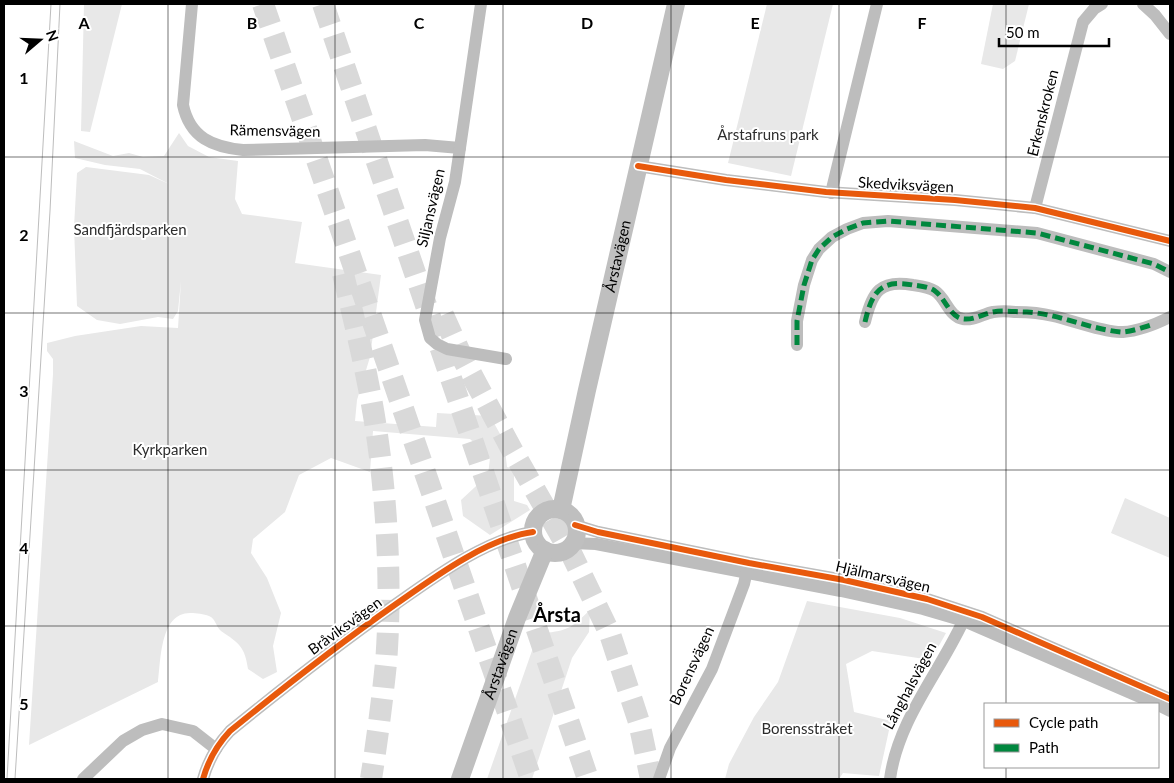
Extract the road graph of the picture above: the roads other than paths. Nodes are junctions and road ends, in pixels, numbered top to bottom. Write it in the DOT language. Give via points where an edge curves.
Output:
graph roads {
  1 [pos="192,4"];
  2 [pos="481,4"];
  3 [pos="676,4"];
  4 [pos="877,4"];
  5 [pos="1102,4"];
  6 [pos="1143,4"];
  7 [pos="1170,34"];
  8 [pos="460,148"];
  9 [pos="638,166"];
  10 [pos="831,193"];
  11 [pos="1035,208"];
  12 [pos="1170,241"];
  13 [pos="1170,272"];
  14 [pos="1170,317"];
  15 [pos="865,322"];
  16 [pos="797,345"];
  17 [pos="506,359"];
  18 [pos="561,510"];
  19 [pos="576,525"];
  20 [pos="533,532"];
  21 [pos="573,543"];
  22 [pos="545,550"];
  23 [pos="748,568"];
  24 [pos="966,616"];
  25 [pos="1170,699"];
  26 [pos="1153,703"];
  27 [pos="216,749"];
  28 [pos="83,779"];
  29 [pos="204,779"];
  30 [pos="460,779"];
  31 [pos="658,779"];
  32 [pos="890,779"];
  1 -- 8 [label="street, Rämensvägen" via="183,105 191,127 216,146 243,150 424,145"];
  2 -- 8 [label="street, Siljansvägen"];
  3 -- 9 [label="street, Årstavägen"];
  4 -- 10 [label="street"];
  5 -- 11 [label="street, Erkenskroken" via="1083,22"];
  6 -- 7 [label="street"];
  8 -- 17 [label="street, Siljansvägen" via="425,320 430,338 447,349"];
  9 -- 10 [label="street, Skedviksvägen"];
  9 -- 18 [label="street, Årstavägen"];
  10 -- 11 [label="street, Skedviksvägen"];
  11 -- 12 [label="street, Skedviksvägen"];
  13 -- 16 [label="street" via="1154,264 1037,234 888,221 863,223 832,237 812,260 804,285"];
  14 -- 15 [label="street" via="1122,332 1051,315 1006,311 962,319 954,316 941,295 933,289 892,284 881,287 869,303"];
  18 -- 19 [label="street" via="568,513"];
  18 -- 20 [label="street" via="547,510 541,514 536,519"];
  19 -- 21 [label="street"];
  19 -- 23 [label="street, Hjälmarsvägen"];
  20 -- 22 [label="street" via="538,546"];
  20 -- 27 [label="street, Bråviksvägen" via="487,547 423,585 291,682 230,731"];
  21 -- 22 [label="street" via="560,552"];
  21 -- 23 [label="street, Hjälmarsvägen"];
  22 -- 30 [label="street, Årstavägen"];
  23 -- 24 [label="street, Hjälmarsvägen"];
  23 -- 31 [label="street, Borensvägen" via="712,669 670,748"];
  24 -- 25 [label="street, Hjälmarsvägen"];
  24 -- 26 [label="street, Hjälmarsvägen"];
  24 -- 32 [label="street, Långhalsvägen" via="896,747"];
  27 -- 28 [label="street" via="193,731 162,724 123,741"];
  27 -- 29 [label="street, Bråviksvägen"];
}
